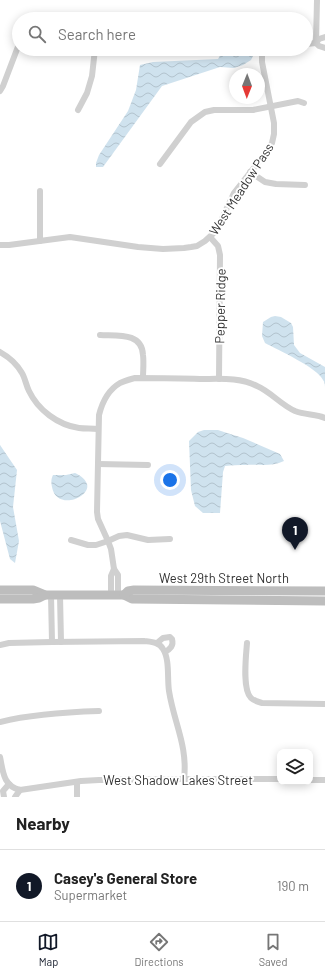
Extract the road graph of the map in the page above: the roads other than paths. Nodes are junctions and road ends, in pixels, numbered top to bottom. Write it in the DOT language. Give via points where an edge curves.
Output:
graph roads {
  1 [pos="317,0"];
  2 [pos="325,38"];
  3 [pos="313,43"];
  4 [pos="316,43"];
  5 [pos="325,48"];
  6 [pos="14,56"];
  7 [pos="94,56"];
  8 [pos="262,56"];
  9 [pos="0,91"];
  10 [pos="304,103"];
  11 [pos="272,107"];
  12 [pos="78,110"];
  13 [pos="160,164"];
  14 [pos="250,172"];
  15 [pos="305,185"];
  16 [pos="40,191"];
  17 [pos="210,237"];
  18 [pos="40,241"];
  19 [pos="0,245"];
  20 [pos="100,335"];
  21 [pos="0,352"];
  22 [pos="143,378"];
  23 [pos="219,379"];
  24 [pos="324,417"];
  25 [pos="98,429"];
  26 [pos="98,464"];
  27 [pos="148,465"];
  28 [pos="170,539"];
  29 [pos="71,540"];
  30 [pos="108,541"];
  31 [pos="0,590"];
  32 [pos="325,591"];
  33 [pos="52,595"];
  34 [pos="118,595"];
  35 [pos="246,596"];
  36 [pos="0,599"];
  37 [pos="325,601"];
  38 [pos="52,642"];
  39 [pos="61,642"];
  40 [pos="156,643"];
  41 [pos="247,643"];
  42 [pos="0,645"];
  43 [pos="165,652"];
  44 [pos="325,704"];
  45 [pos="99,711"];
  46 [pos="0,722"];
  47 [pos="0,756"];
  48 [pos="184,779"];
  49 [pos="277,779"];
  50 [pos="313,780"];
  51 [pos="325,780"];
  52 [pos="77,782"];
  53 [pos="9,784"];
  54 [pos="20,790"];
  55 [pos="4,797"];
  56 [pos="15,797"];
  57 [pos="77,797"];
  1 -- 4 [label="street"];
  2 -- 4 [label="street"];
  3 -- 4 [label="street"];
  4 -- 5 [label="street"];
  6 -- 9 [label="street"];
  7 -- 12 [label="street" via="87,93"];
  8 -- 11 [label="street, West Meadow Pass"];
  10 -- 11 [label="street" via="298,101"];
  11 -- 13 [label="street" via="205,112 191,122"];
  11 -- 14 [label="street, West Meadow Pass" via="272,143"];
  14 -- 15 [label="street" via="265,182"];
  14 -- 17 [label="street, West Meadow Pass" via="234,193 216,231"];
  16 -- 18 [label="street"];
  17 -- 18 [label="street, West Meadow Pass" via="197,246 184,248 138,247 70,237"];
  17 -- 23 [label="street, Pepper Ridge" via="218,246 220,255"];
  18 -- 19 [label="street, West Meadow Pass"];
  20 -- 22 [label="street" via="126,336 139,343 144,354"];
  21 -- 25 [label="street" via="16,363 36,402 52,417 78,428"];
  22 -- 23 [label="street"];
  22 -- 25 [label="street" via="136,378 114,387 102,405"];
  23 -- 24 [label="street" via="239,380 256,385 295,411"];
  25 -- 26 [label="street"];
  26 -- 27 [label="street"];
  26 -- 30 [label="street" via="97,512"];
  28 -- 30 [label="street" via="148,540 127,535"];
  29 -- 30 [label="street" via="88,545"];
  30 -- 34 [label="street" via="114,570 118,575"];
  31 -- 33 [label="main road, West 29th Street North" via="33,590"];
  32 -- 35 [label="main road, West 29th Street North"];
  33 -- 34 [label="main road, West 29th Street North"];
  33 -- 36 [label="main road, West 29th Street North" via="33,599"];
  33 -- 38 [label="street"];
  33 -- 39 [label="street"];
  34 -- 35 [label="main road, West 29th Street North" via="132,599"];
  35 -- 37 [label="main road, West 29th Street North"];
  38 -- 39 [label="street"];
  38 -- 42 [label="street"];
  39 -- 40 [label="street"];
  40 -- 43 [label="street"];
  40 -- 43 [label="street" via="170,637 173,644"];
  41 -- 44 [label="street" via="246,690 256,702"];
  43 -- 48 [label="street" via="169,692 184,747"];
  45 -- 46 [label="street" via="32,716"];
  47 -- 53 [label="street" via="4,776"];
  48 -- 49 [label="street, West Shadow Lakes Street"];
  48 -- 52 [label="street, West Shadow Lakes Street"];
  50 -- 51 [label="street"];
  52 -- 54 [label="street, West Shadow Lakes Street"];
  52 -- 57 [label="street"];
  53 -- 54 [label="street"];
  53 -- 55 [label="street" via="3,791"];
  54 -- 56 [label="street"];
}
